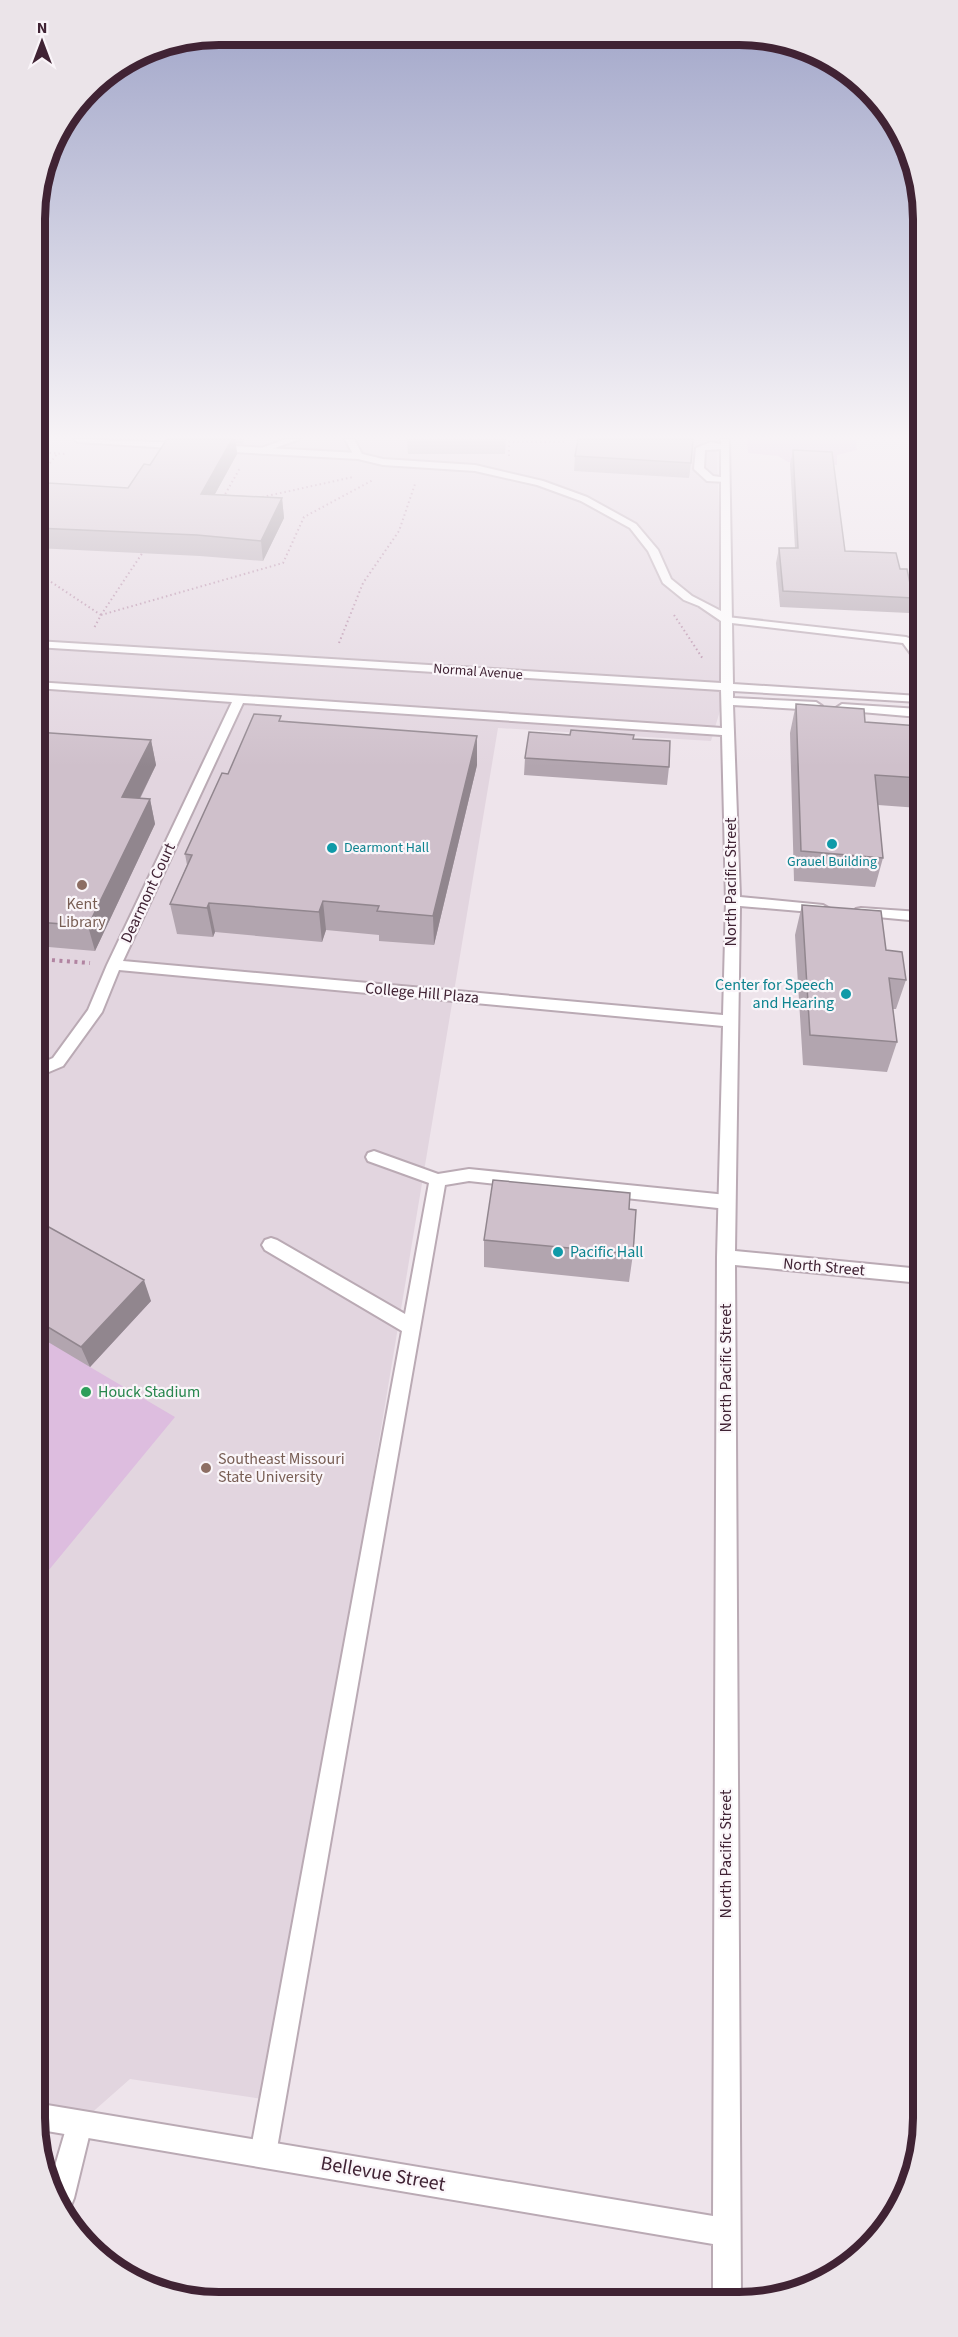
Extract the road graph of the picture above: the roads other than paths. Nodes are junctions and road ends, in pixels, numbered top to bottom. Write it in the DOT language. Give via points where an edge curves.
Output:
graph roads {
  1 [pos="651,548"];
  2 [pos="725,548"];
  3 [pos="727,620"];
  4 [pos="45,645"];
  5 [pos="913,649"];
  6 [pos="45,687"];
  7 [pos="727,694"];
  8 [pos="239,699"];
  9 [pos="913,699"];
  10 [pos="913,712"];
  11 [pos="728,732"];
  12 [pos="733,901"];
  13 [pos="913,916"];
  14 [pos="114,965"];
  15 [pos="729,1021"];
  16 [pos="45,1068"];
  17 [pos="374,1157"];
  18 [pos="438,1180"];
  19 [pos="727,1202"];
  20 [pos="271,1245"];
  21 [pos="726,1257"];
  22 [pos="913,1275"];
  23 [pos="411,1327"];
  24 [pos="45,2118"];
  25 [pos="79,2124"];
  26 [pos="263,2154"];
  27 [pos="62,2192"];
  28 [pos="726,2232"];
  29 [pos="728,2292"];
  1 -- 3 [label="street" via="668,581 688,598"];
  2 -- 3 [label="street, North Pacific Street"];
  3 -- 5 [label="street" via="906,640"];
  3 -- 7 [label="street, North Pacific Street"];
  4 -- 7 [label="street, Normal Avenue"];
  6 -- 8 [label="street"];
  7 -- 9 [label="street, Normal Avenue"];
  7 -- 10 [label="street, Normal Avenue"];
  7 -- 11 [label="street, North Pacific Street"];
  8 -- 11 [label="street"];
  8 -- 14 [label="street, Dearmont Court"];
  11 -- 12 [label="street, North Pacific Street"];
  12 -- 13 [label="street"];
  12 -- 15 [label="street, North Pacific Street"];
  14 -- 15 [label="street, College Hill Plaza"];
  14 -- 16 [label="street, Dearmont Court" via="95,1012 58,1062"];
  15 -- 19 [label="street, North Pacific Street"];
  17 -- 18 [label="street"];
  18 -- 19 [label="street" via="470,1175"];
  18 -- 23 [label="street"];
  19 -- 21 [label="street, North Pacific Street"];
  20 -- 23 [label="street"];
  21 -- 22 [label="street, North Street"];
  21 -- 28 [label="street, North Pacific Street"];
  23 -- 26 [label="street"];
  24 -- 25 [label="street, Bellevue Street"];
  25 -- 26 [label="street, Bellevue Street"];
  25 -- 27 [label="street"];
  26 -- 28 [label="street, Bellevue Street"];
  28 -- 29 [label="street, North Pacific Street"];
}
